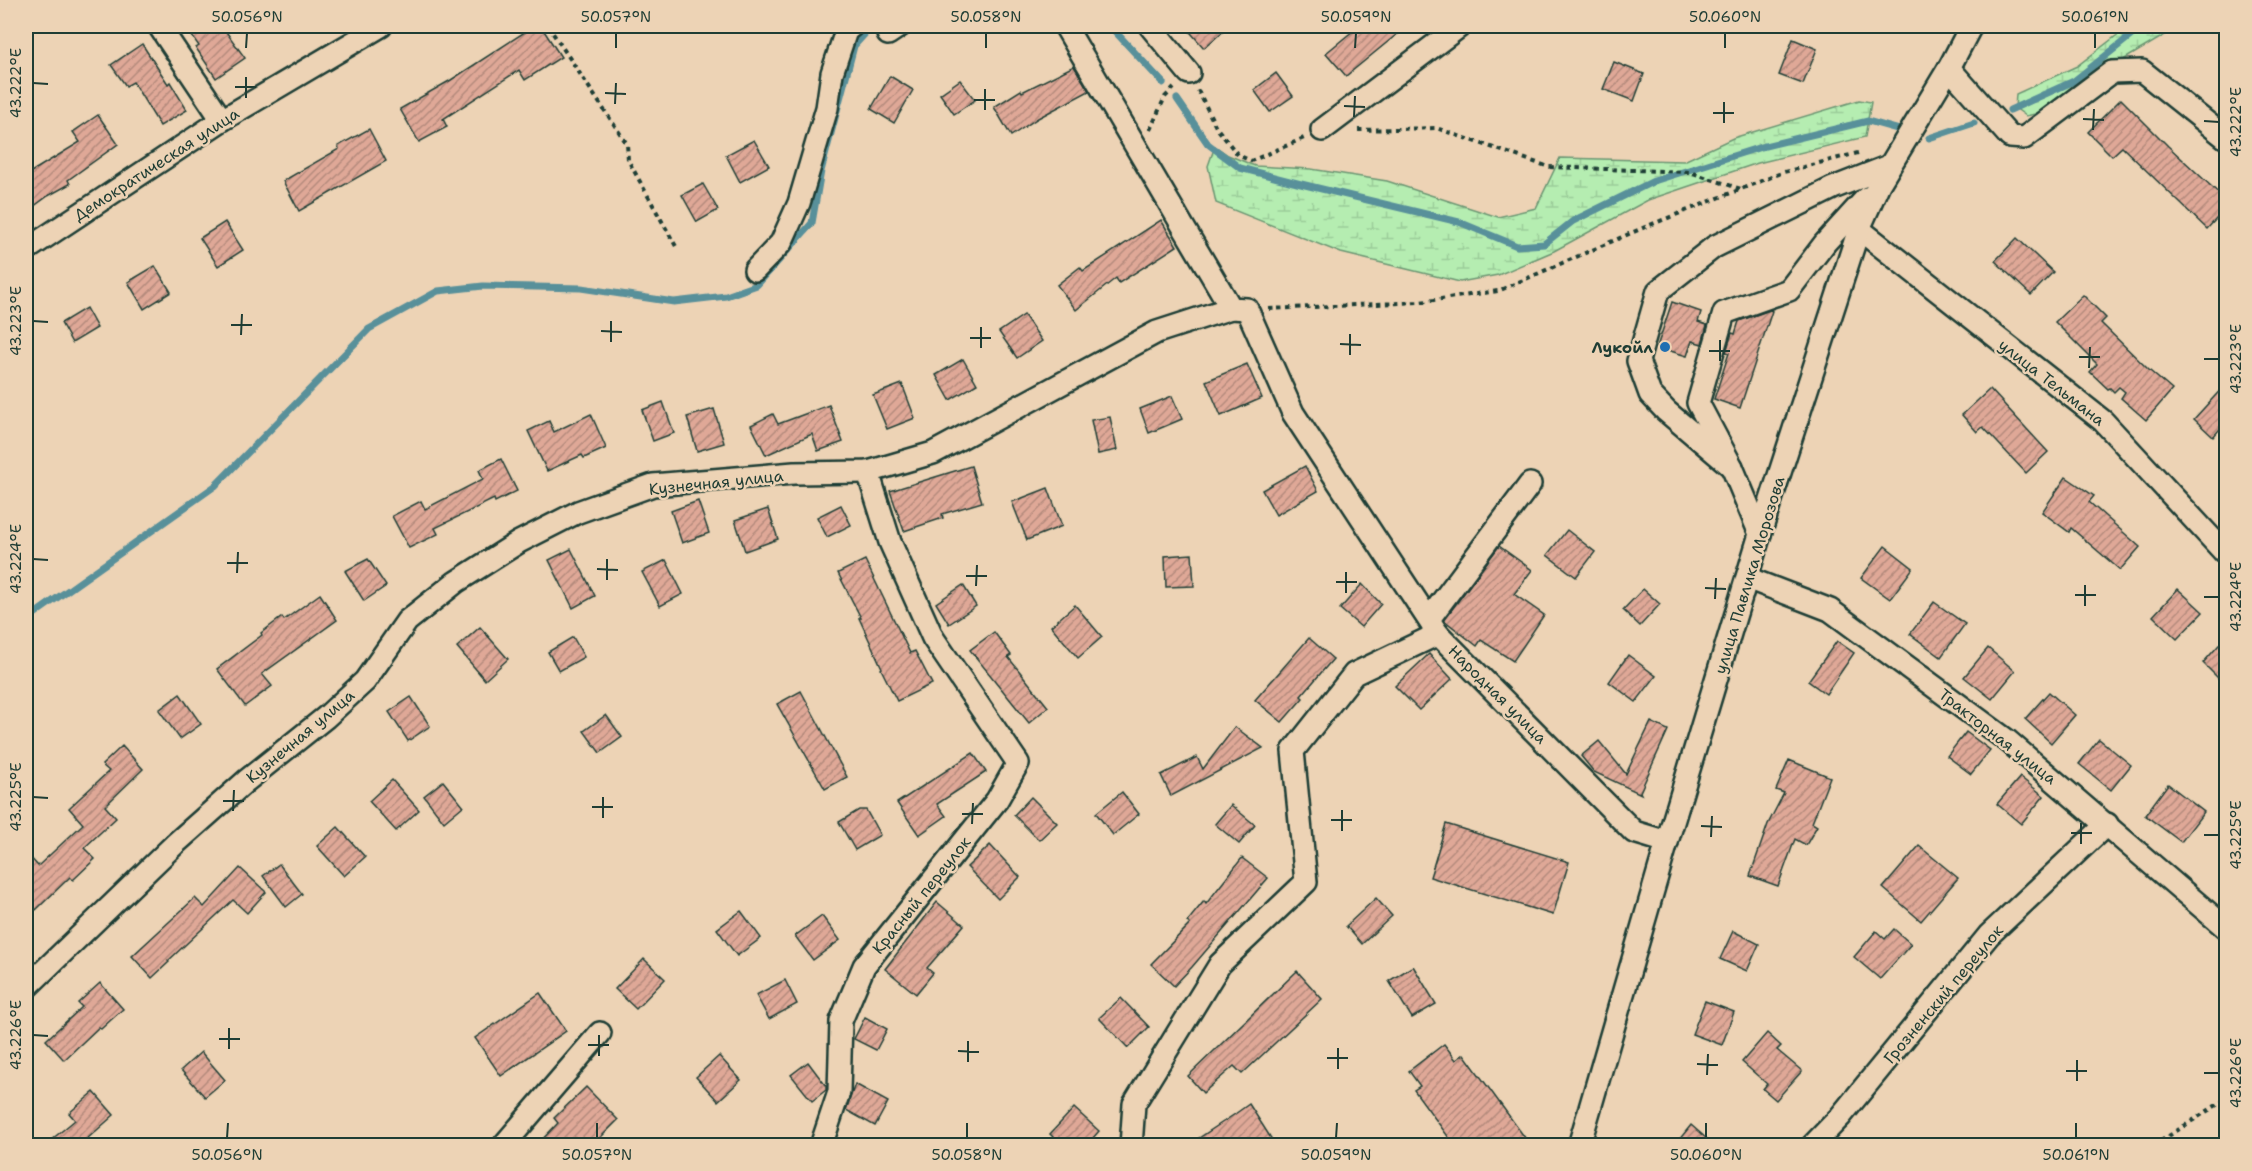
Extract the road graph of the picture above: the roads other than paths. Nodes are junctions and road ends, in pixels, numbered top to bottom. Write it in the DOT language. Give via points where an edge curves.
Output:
graph roads {
  1 [pos="159,26"];
  2 [pos="381,26"];
  3 [pos="852,26"];
  4 [pos="1065,26"];
  5 [pos="1150,26"];
  6 [pos="1460,26"];
  7 [pos="1971,26"];
  8 [pos="1949,68"];
  9 [pos="1189,73"];
  10 [pos="222,120"];
  11 [pos="1322,130"];
  12 [pos="2226,138"];
  13 [pos="1884,175"];
  14 [pos="1859,229"];
  15 [pos="26,250"];
  16 [pos="755,270"];
  17 [pos="1239,309"];
  18 [pos="1732,467"];
  19 [pos="868,472"];
  20 [pos="1530,484"];
  21 [pos="1760,534"];
  22 [pos="2226,554"];
  23 [pos="1747,578"];
  24 [pos="1434,626"];
  25 [pos="2107,824"];
  26 [pos="1667,842"];
  27 [pos="2226,928"];
  28 [pos="26,988"];
  29 [pos="600,1033"];
  30 [pos="503,1146"];
  31 [pos="821,1146"];
  32 [pos="1131,1146"];
  33 [pos="1579,1146"];
  34 [pos="1812,1146"];
  1 -- 10 [label="street"];
  2 -- 10 [label="street, Демократическая улица"];
  3 -- 16 [label="street" via="846,31 832,73 827,108 799,203 781,243"];
  4 -- 17 [label="street"];
  5 -- 9 [label="street"];
  6 -- 11 [label="street"];
  7 -- 8 [label="street, улица Павлика Морозова"];
  8 -- 12 [label="street" via="2010,137 2024,138 2112,72 2142,71"];
  8 -- 13 [label="street, улица Павлика Морозова"];
  10 -- 15 [label="street, Демократическая улица"];
  13 -- 14 [label="street, улица Павлика Морозова"];
  13 -- 18 [label="street" via="1789,290 1724,313 1698,402"];
  13 -- 18 [label="street" via="1833,188 1714,247 1658,291 1638,361 1650,394"];
  14 -- 21 [label="street, улица Павлика Морозова"];
  14 -- 22 [label="street, улица Тельмана" via="2103,421"];
  17 -- 19 [label="street, Кузнечная улица" via="1157,332 933,453"];
  17 -- 24 [label="street" via="1293,413"];
  18 -- 21 [label="street"];
  19 -- 28 [label="street, Кузнечная улица" via="794,473 653,485 578,512 519,542 456,582 407,621 365,681 185,835"];
  19 -- 31 [label="street, Красный переулок" via="890,542 933,638 1018,763 998,800 864,966 841,1021 839,1092"];
  20 -- 24 [label="street"];
  21 -- 23 [label="street, улица Павлика Морозова"];
  23 -- 25 [label="street, Тракторная улица" via="1830,610 2008,741"];
  23 -- 26 [label="street, улица Павлика Морозова"];
  24 -- 26 [label="street, Народная улица" via="1634,832"];
  24 -- 32 [label="street, Народная улица" via="1354,674 1293,751 1306,882 1220,964 1134,1104"];
  25 -- 27 [label="street, Тракторная улица"];
  25 -- 34 [label="street, Грозненский переулок" via="1989,935"];
  26 -- 33 [label="street, улица Павлика Морозова"];
  29 -- 30 [label="street"];
}
